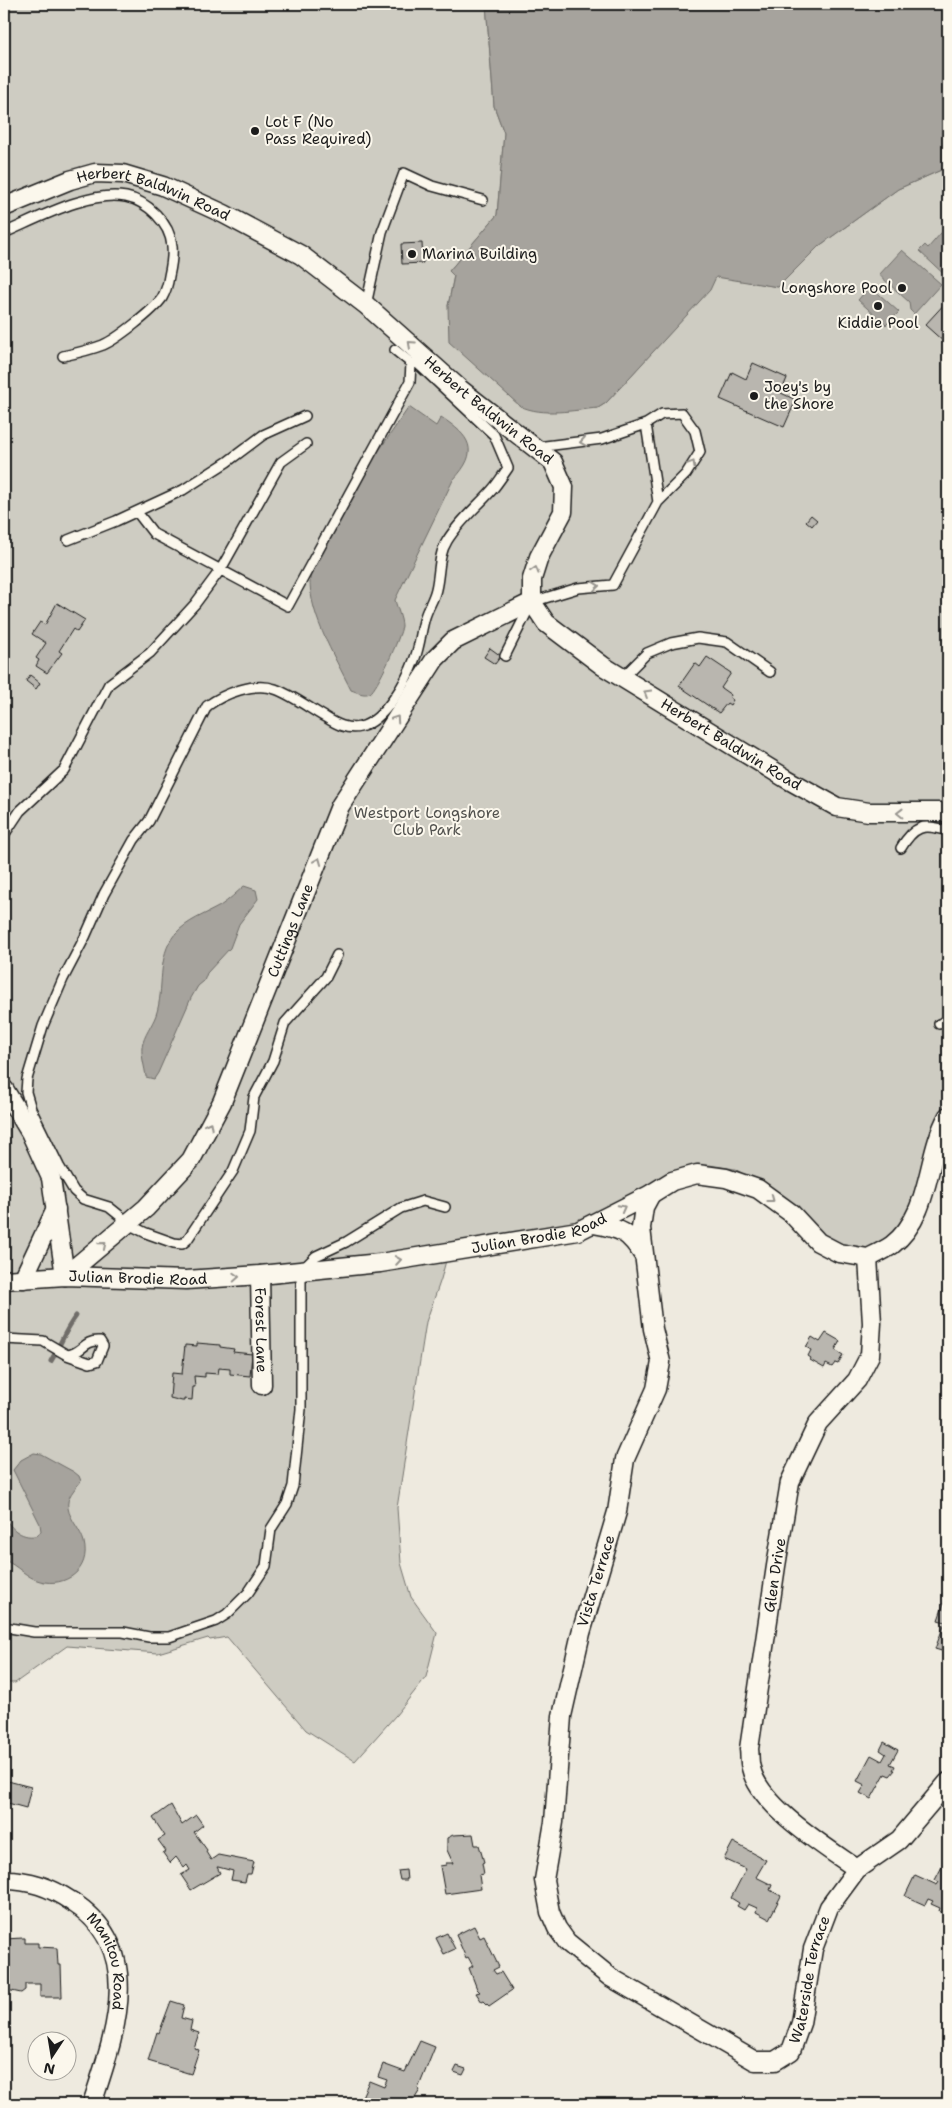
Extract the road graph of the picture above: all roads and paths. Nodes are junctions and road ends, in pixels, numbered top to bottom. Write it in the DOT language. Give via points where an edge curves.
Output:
graph roads {
  1 [pos="483,200"];
  2 [pos="4,207"];
  3 [pos="4,233"];
  4 [pos="366,305"];
  5 [pos="395,350"];
  6 [pos="63,356"];
  7 [pos="411,363"];
  8 [pos="305,416"];
  9 [pos="646,424"];
  10 [pos="306,444"];
  11 [pos="534,447"];
  12 [pos="658,502"];
  13 [pos="137,512"];
  14 [pos="68,540"];
  15 [pos="221,569"];
  16 [pos="532,602"];
  17 [pos="505,656"];
  18 [pos="770,672"];
  19 [pos="622,678"];
  20 [pos="948,812"];
  21 [pos="948,831"];
  22 [pos="4,835"];
  23 [pos="901,848"];
  24 [pos="337,955"];
  25 [pos="948,1020"];
  26 [pos="939,1024"];
  27 [pos="4,1089"];
  28 [pos="948,1116"];
  29 [pos="651,1194"];
  30 [pos="445,1206"];
  31 [pos="56,1209"];
  32 [pos="128,1223"];
  33 [pos="593,1224"];
  34 [pos="644,1257"];
  35 [pos="868,1258"];
  36 [pos="305,1270"];
  37 [pos="260,1275"];
  38 [pos="65,1276"];
  39 [pos="23,1279"];
  40 [pos="4,1280"];
  41 [pos="4,1339"];
  42 [pos="67,1355"];
  43 [pos="262,1385"];
  44 [pos="4,1627"];
  45 [pos="948,1782"];
  46 [pos="857,1869"];
  47 [pos="4,1880"];
  48 [pos="550,1912"];
  49 [pos="92,2104"];
  1 -- 4 [label="lane" via="432,186 404,173 382,232"];
  2 -- 4 [label="street, Herbert Baldwin Road" via="70,180 96,173 123,174 163,186 301,255"];
  3 -- 6 [label="lane" via="74,203 91,198 125,196 149,207 170,237 171,263 162,298 147,314 105,344"];
  11 -- 4 [label="street, Herbert Baldwin Road, one-way" via="460,389"];
  5 -- 7 [label="lane"];
  7 -- 15 [label="lane" via="410,382 288,606"];
  7 -- 32 [label="lane" via="417,363 494,435 508,468 493,489 459,524 441,552 436,592 405,681 374,720 351,729 276,689 262,686 238,691 208,706 149,821 134,840 104,894 51,1004 27,1079 26,1092 31,1109 74,1190 83,1199 109,1207"];
  8 -- 13 [label="lane" via="263,435 183,490"];
  9 -- 11 [label="lane, one-way" via="602,439"];
  9 -- 12 [label="lane"];
  12 -- 9 [label="lane, one-way" via="686,474 700,452 695,431 682,413 662,414"];
  10 -- 15 [label="lane" via="281,462"];
  16 -- 11 [label="street, Herbert Baldwin Road, one-way" via="532,579 539,557 563,512 564,487 553,462"];
  16 -- 12 [label="lane, one-way" via="578,588 613,585"];
  13 -- 14 [label="lane"];
  13 -- 15 [label="lane" via="154,534"];
  15 -- 22 [label="lane" via="195,604 150,653 109,684 64,770 20,811"];
  16 -- 17 [label="lane"];
  16 -- 19 [label="street, Herbert Baldwin Road" via="546,624"];
  32 -- 16 [label="street, Cuttings Lane, one-way" via="191,1160 222,1102 340,806 372,755 435,659 453,641"];
  18 -- 19 [label="lane" via="727,642 698,638 671,643 647,653"];
  20 -- 19 [label="street, Herbert Baldwin Road, one-way" via="869,812 837,806"];
  21 -- 23 [label="lane" via="929,826 919,828 909,834"];
  24 -- 32 [label="lane" via="326,977 285,1023 273,1061 254,1098 250,1131 233,1171 187,1240 182,1244 174,1243"];
  25 -- 26 [label="lane"];
  27 -- 31 [label="street" via="30,1132 51,1178"];
  28 -- 35 [label="street" via="912,1223 892,1245"];
  33 -- 29 [label="street, Julian Brodie Road, one-way"];
  29 -- 34 [label="street, Vista Terrace" via="644,1208 641,1228"];
  29 -- 35 [label="street, Julian Brodie Road, one-way" via="672,1180 697,1174 726,1178 758,1189 791,1214 818,1242 839,1253"];
  30 -- 36 [label="lane" via="423,1201 401,1208 346,1242 316,1256"];
  31 -- 38 [label="street"];
  31 -- 39 [label="street"];
  38 -- 32 [label="street, Cuttings Lane, one-way"];
  33 -- 34 [label="street" via="618,1229 634,1241"];
  36 -- 33 [label="street, Julian Brodie Road, one-way" via="408,1259 578,1231"];
  34 -- 48 [label="street, Vista Terrace" via="653,1329 661,1362 656,1389 625,1459 617,1512 581,1633 562,1716 554,1822 544,1880"];
  35 -- 46 [label="street, Glen Drive" via="872,1323 870,1355 857,1380 818,1422 790,1482 749,1749 751,1769 768,1799"];
  36 -- 37 [label="street, Julian Brodie Road"];
  36 -- 44 [label="lane" via="301,1278 301,1404 293,1486 287,1504 271,1529 266,1566 248,1593 216,1621 169,1637 154,1638 123,1632 34,1632"];
  38 -- 37 [label="street, Julian Brodie Road, one-way" via="186,1280"];
  37 -- 43 [label="street, Forest Lane"];
  38 -- 39 [label="street, Julian Brodie Road"];
  39 -- 40 [label="street, Julian Brodie Road"];
  41 -- 42 [label="lane" via="34,1339"];
  45 -- 46 [label="street, Waterside Terrace" via="899,1840"];
  46 -- 48 [label="street, Waterside Terrace" via="829,1907 813,1949 801,2023 791,2051 776,2061 755,2061 610,1977 566,1942"];
  47 -- 49 [label="street, Manitou Road" via="50,1888 87,1911 114,1947 120,1991 112,2042"];
}
